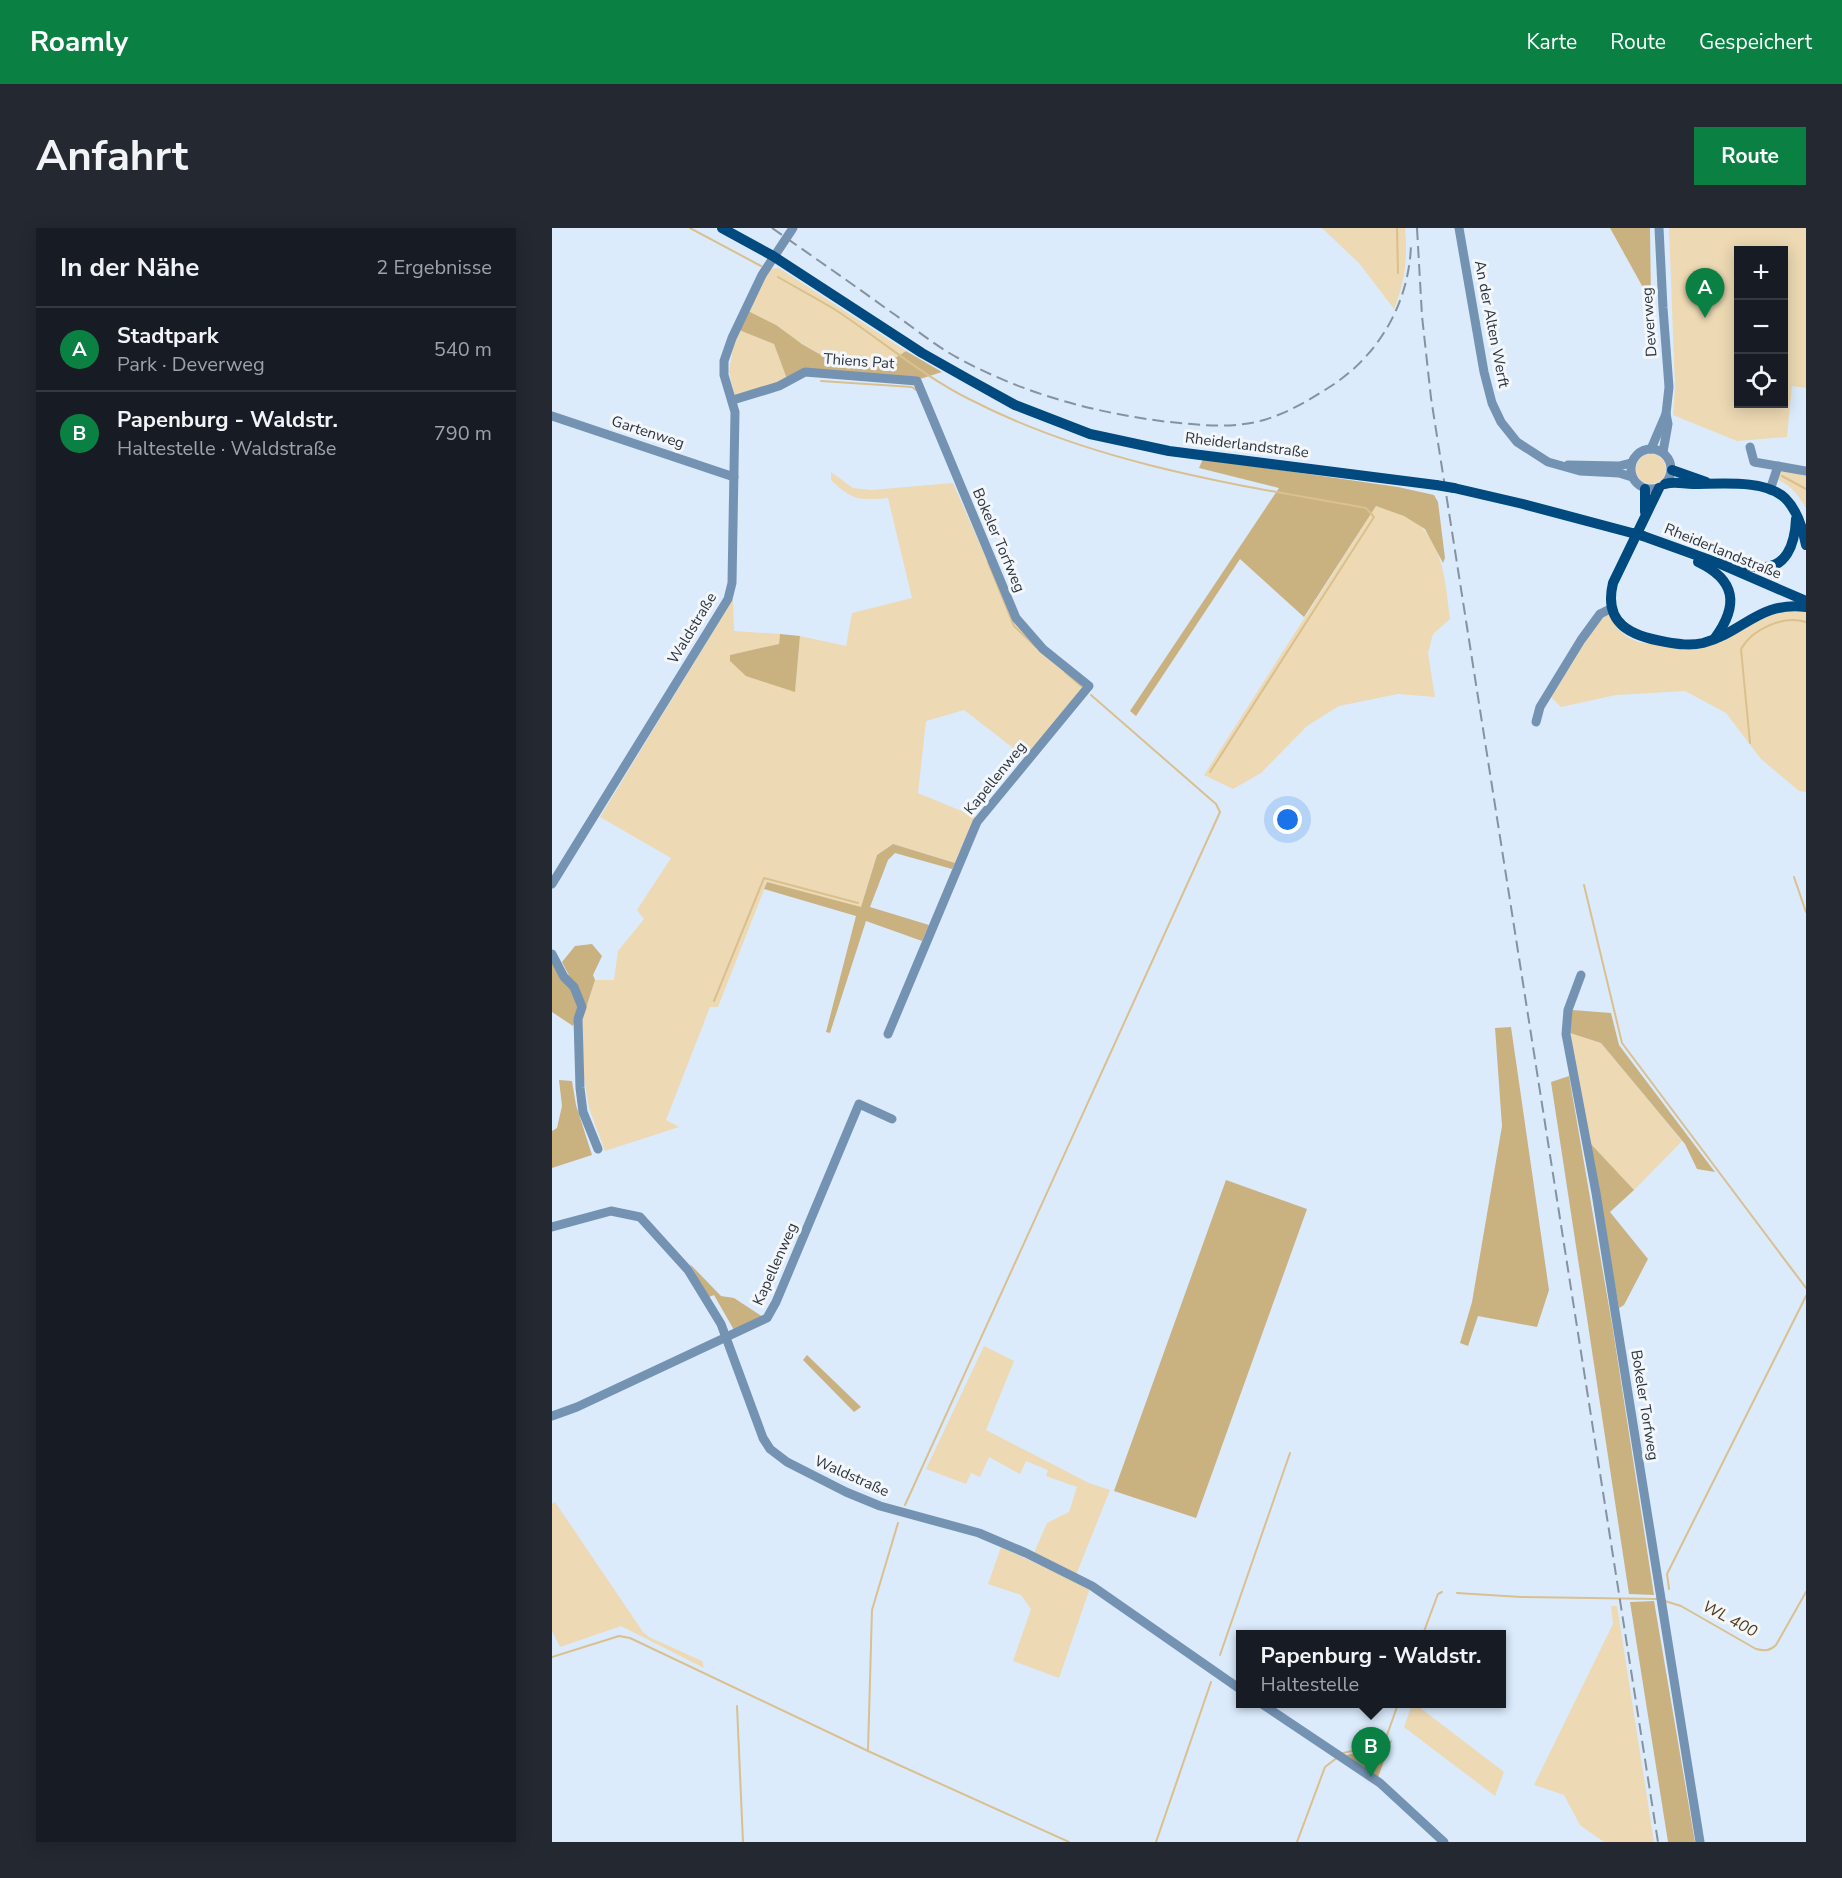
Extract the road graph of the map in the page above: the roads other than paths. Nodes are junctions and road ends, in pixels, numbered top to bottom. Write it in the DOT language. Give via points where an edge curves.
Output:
graph roads {
  1 [pos="722,228"];
  2 [pos="793,228"];
  3 [pos="1459,228"];
  4 [pos="1659,228"];
  5 [pos="773,256"];
  6 [pos="916,381"];
  7 [pos="733,400"];
  8 [pos="1666,414"];
  9 [pos="552,416"];
  10 [pos="1750,447"];
  11 [pos="1651,448"];
  12 [pos="1663,452"];
  13 [pos="1631,463"];
  14 [pos="1559,465"];
  15 [pos="1778,466"];
  16 [pos="1672,470"];
  17 [pos="1806,471"];
  18 [pos="734,477"];
  19 [pos="1632,477"];
  20 [pos="1706,482"];
  21 [pos="1662,486"];
  22 [pos="1645,489"];
  23 [pos="1770,490"];
  24 [pos="1796,515"];
  25 [pos="1644,519"];
  26 [pos="1806,545"];
  27 [pos="1681,550"];
  28 [pos="1718,563"];
  29 [pos="1806,601"];
  30 [pos="1806,607"];
  31 [pos="1612,608"];
  32 [pos="1714,639"];
  33 [pos="1089,686"];
  34 [pos="1536,722"];
  35 [pos="552,884"];
  36 [pos="552,954"];
  37 [pos="1581,975"];
  38 [pos="888,1034"];
  39 [pos="892,1119"];
  40 [pos="598,1149"];
  41 [pos="552,1227"];
  42 [pos="726,1339"];
  43 [pos="552,1416"];
  44 [pos="1236,1686"];
  45 [pos="1268,1708"];
  46 [pos="1444,1842"];
  47 [pos="1700,1842"];
  1 -- 5 [label="main road, Rheiderlandstraße"];
  2 -- 5 [label="street, Waldstraße"];
  3 -- 14 [label="street, An der Alten Werft" via="1492,403 1517,442 1538,457"];
  4 -- 8 [label="street, Deverweg" via="1669,387"];
  5 -- 7 [label="street, Waldstraße" via="726,351 724,375"];
  5 -- 27 [label="main road, Rheiderlandstraße, bridge" via="968,380 1015,405 1090,434 1169,451 1454,489 1637,534"];
  6 -- 7 [label="street, Thiens Pat" via="805,372 779,386"];
  6 -- 33 [label="street, Bokeler Torfweg" via="1016,618 1043,649"];
  7 -- 18 [label="street, Waldstraße"];
  8 -- 11 [label="street, Deverweg"];
  8 -- 12 [label="street, Deverweg"];
  9 -- 18 [label="street, Gartenweg"];
  10 -- 15 [label="street" via="1754,462"];
  11 -- 12 [label="street"];
  11 -- 13 [label="street" via="1639,452"];
  12 -- 16 [label="street"];
  13 -- 14 [label="street, An der Alten Werft"];
  13 -- 19 [label="street"];
  14 -- 19 [label="street, An der Alten Werft"];
  15 -- 17 [label="street"];
  15 -- 23 [label="street"];
  16 -- 20 [label="main road"];
  16 -- 21 [label="street"];
  18 -- 35 [label="street, Waldstraße" via="732,583 728,599"];
  19 -- 22 [label="street"];
  20 -- 21 [label="main road" via="1672,482"];
  20 -- 23 [label="main road"];
  21 -- 22 [label="street"];
  21 -- 25 [label="main road"];
  22 -- 25 [label="main road"];
  23 -- 24 [label="main road" via="1786,499"];
  24 -- 26 [label="main road"];
  24 -- 28 [label="main road" via="1793,545 1773,566"];
  25 -- 31 [label="main road" via="1613,583"];
  27 -- 28 [label="main road, Rheiderlandstraße"];
  27 -- 32 [label="main road" via="1718,574 1729,591 1728,617"];
  28 -- 29 [label="main road, Rheiderlandstraße"];
  30 -- 32 [label="main road" via="1776,607"];
  31 -- 32 [label="main road" via="1628,631 1646,639 1686,645"];
  31 -- 34 [label="street" via="1600,614 1581,640 1540,707"];
  33 -- 38 [label="street, Kapellenweg" via="977,822"];
  36 -- 40 [label="street" via="582,1007 578,1019 581,1096"];
  37 -- 47 [label="street, Bokeler Torfweg" via="1568,1010 1566,1034 1596,1194"];
  39 -- 42 [label="street, Kapellenweg" via="859,1104 767,1318"];
  41 -- 42 [label="street, Waldstraße" via="611,1211 640,1217 688,1270"];
  42 -- 43 [label="street, Kapellenweg"];
  42 -- 44 [label="street, Waldstraße" via="763,1438 787,1462 880,1506 979,1533 1064,1572 1092,1586"];
  45 -- 46 [label="street" via="1380,1783"];
}
